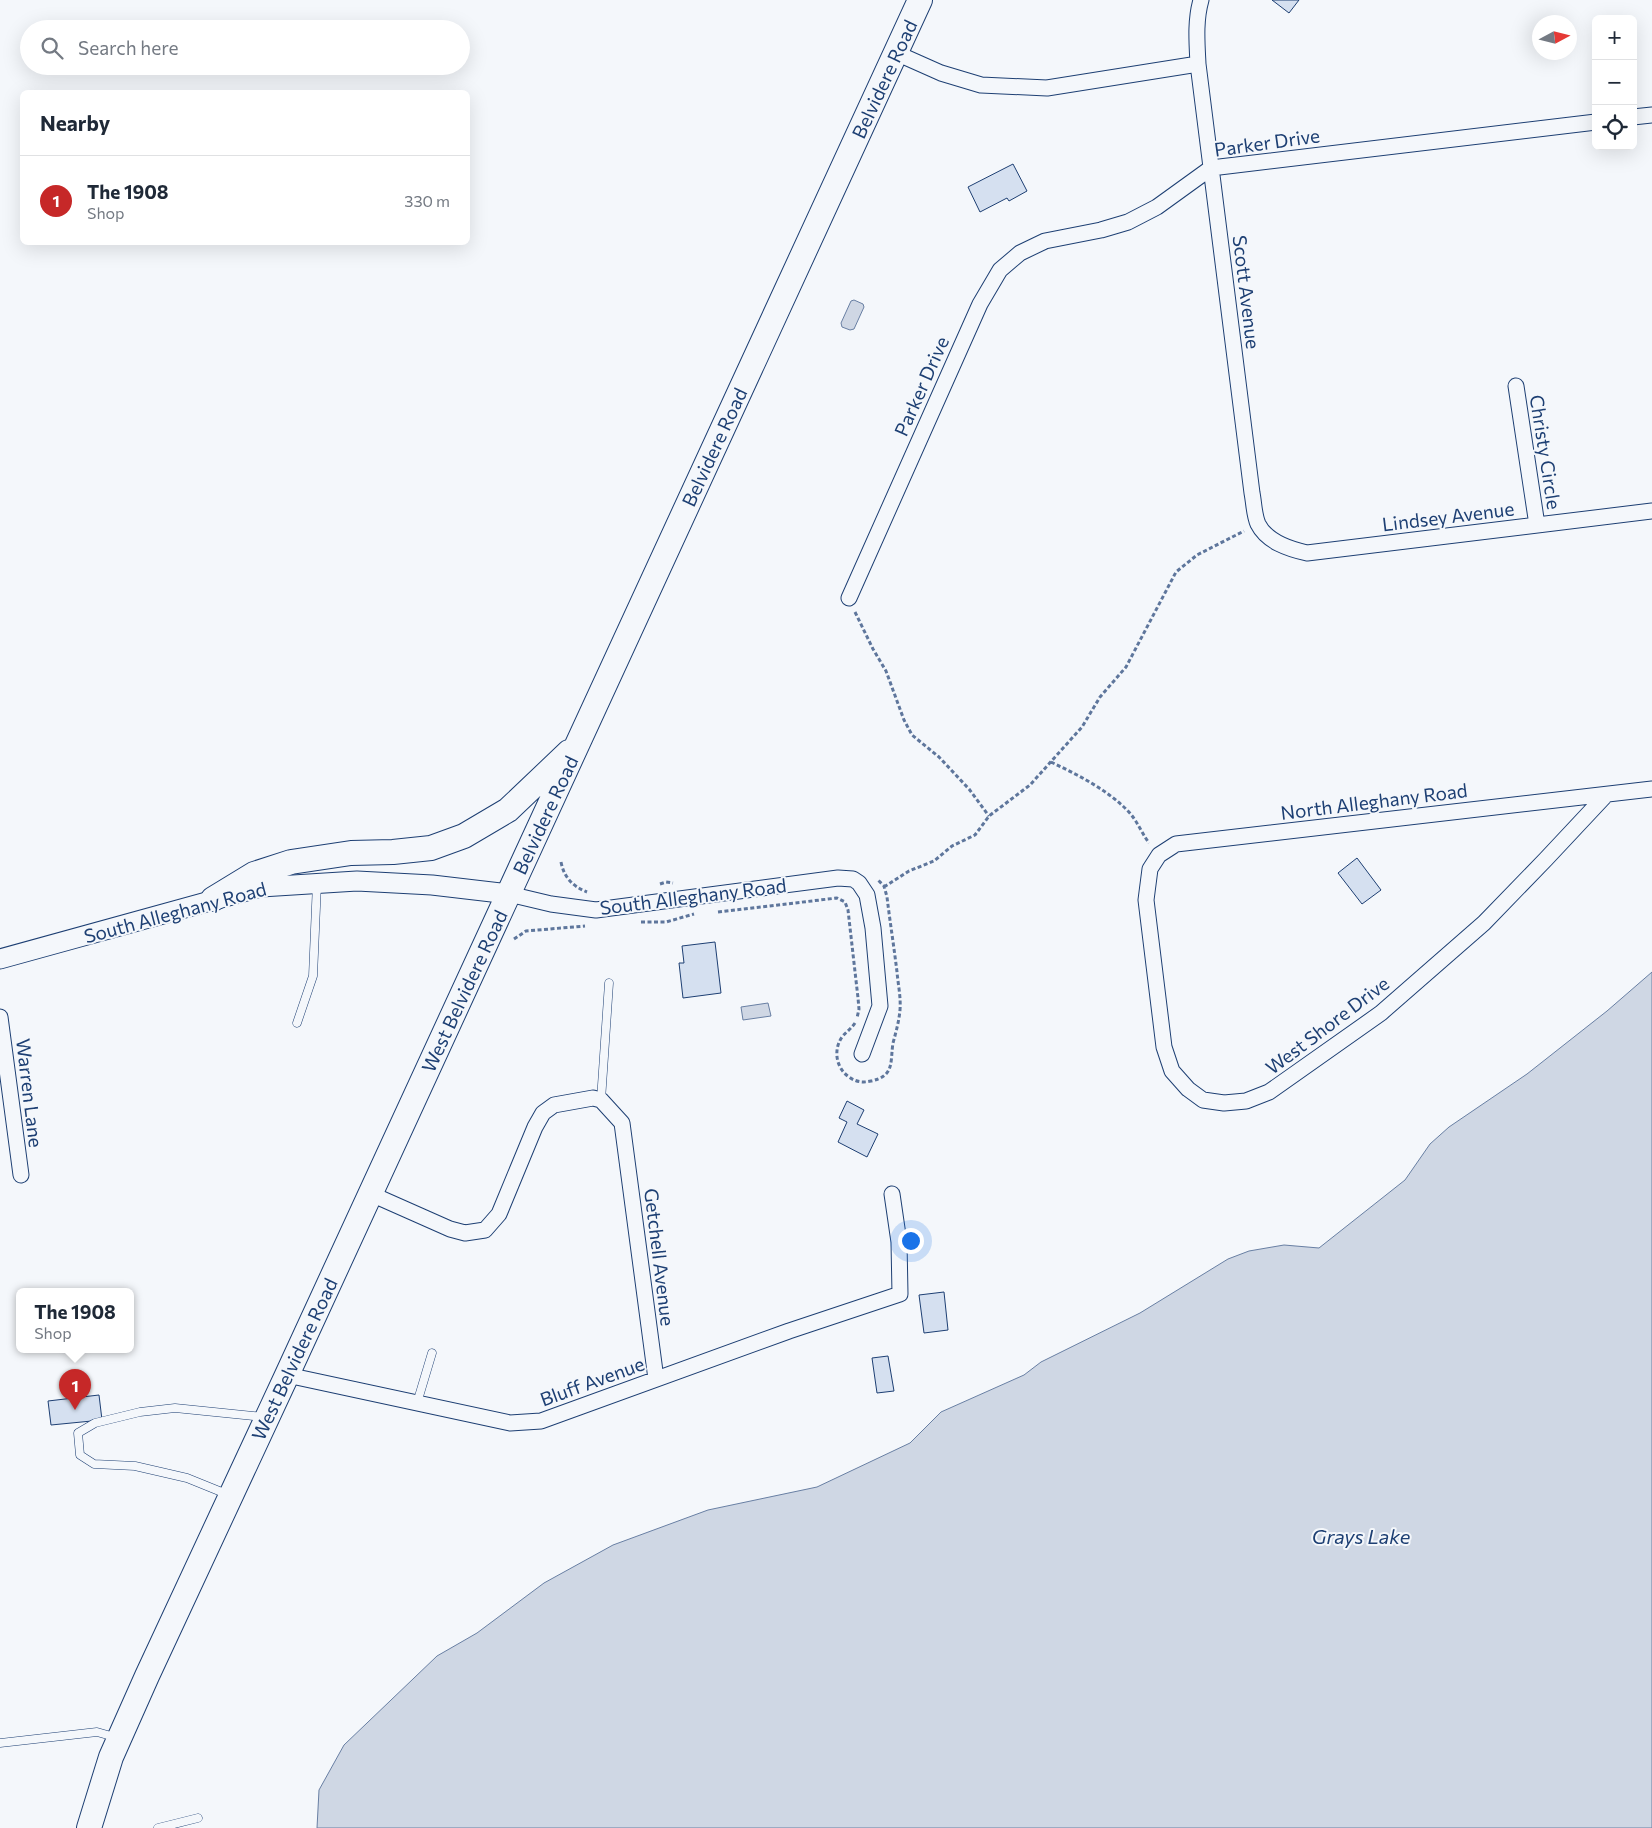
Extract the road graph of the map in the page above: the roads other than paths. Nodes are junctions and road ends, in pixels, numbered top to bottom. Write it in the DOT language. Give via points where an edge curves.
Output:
graph roads {
  1 [pos="920,0"];
  2 [pos="1201,0"];
  3 [pos="896,53"];
  4 [pos="1198,64"];
  5 [pos="1652,115"];
  6 [pos="1637,117"];
  7 [pos="1592,122"];
  8 [pos="1211,168"];
  9 [pos="1516,386"];
  10 [pos="1652,511"];
  11 [pos="1258,524"];
  12 [pos="1537,525"];
  13 [pos="848,598"];
  14 [pos="579,742"];
  15 [pos="1652,789"];
  16 [pos="1605,796"];
  17 [pos="317,884"];
  18 [pos="509,894"];
  19 [pos="214,899"];
  20 [pos="1147,908"];
  21 [pos="0,959"];
  22 [pos="609,983"];
  23 [pos="0,1017"];
  24 [pos="297,1023"];
  25 [pos="862,1054"];
  26 [pos="601,1100"];
  27 [pos="21,1175"];
  28 [pos="371,1194"];
  29 [pos="892,1194"];
  30 [pos="432,1353"];
  31 [pos="287,1375"];
  32 [pos="656,1379"];
  33 [pos="418,1403"];
  34 [pos="267,1418"];
  35 [pos="231,1495"];
  36 [pos="120,1738"];
  37 [pos="0,1743"];
  38 [pos="198,1818"];
  39 [pos="89,1828"];
  40 [pos="158,1828"];
  1 -- 3 [label="main road, Belvidere Road"];
  2 -- 4 [label="street, Scott Avenue"];
  3 -- 4 [label="street" via="941,73 981,85 1047,88"];
  3 -- 14 [label="main road, Belvidere Road"];
  4 -- 8 [label="street, Scott Avenue"];
  5 -- 6 [label="street"];
  7 -- 8 [label="street, Parker Drive"];
  8 -- 11 [label="street, Scott Avenue"];
  8 -- 13 [label="street, Parker Drive" via="1157,207 1128,222 1045,241 1020,253 1000,270 980,304"];
  9 -- 12 [label="street, Christy Circle"];
  10 -- 12 [label="street, Lindsey Avenue"];
  11 -- 12 [label="street, Lindsey Avenue" via="1270,538 1291,550 1307,553"];
  14 -- 18 [label="main road, Belvidere Road"];
  14 -- 19 [label="main road" via="508,810 464,836 431,848 351,852 291,862 254,874"];
  15 -- 16 [label="street, North Alleghany Road"];
  16 -- 20 [label="street, North Alleghany Road" via="1176,844 1158,855 1150,869"];
  16 -- 20 [label="street, West Shore Drive" via="1484,923 1380,1013 1269,1092 1246,1101 1224,1103 1203,1100 1172,1071 1164,1047"];
  17 -- 18 [label="street, South Alleghany Road" via="357,881"];
  17 -- 19 [label="street, South Alleghany Road" via="262,887"];
  17 -- 24 [label="lane" via="313,976"];
  18 -- 25 [label="street, South Alleghany Road" via="596,910 838,878 853,879 867,894 880,1006"];
  18 -- 28 [label="main road, West Belvidere Road"];
  19 -- 21 [label="street, South Alleghany Road"];
  22 -- 26 [label="lane"];
  23 -- 27 [label="street, Warren Lane"];
  26 -- 28 [label="street" via="593,1098 554,1105 543,1113 498,1214 485,1230 465,1233 450,1229"];
  26 -- 32 [label="street, Getchell Avenue" via="622,1123"];
  28 -- 31 [label="main road, West Belvidere Road"];
  29 -- 32 [label="street, Bluff Avenue" via="899,1242 900,1294"];
  30 -- 33 [label="lane"];
  31 -- 33 [label="street, Bluff Avenue"];
  31 -- 34 [label="main road, West Belvidere Road"];
  32 -- 33 [label="street, Bluff Avenue" via="541,1421 510,1423"];
  34 -- 35 [label="main road, West Belvidere Road"];
  34 -- 35 [label="lane" via="175,1408 140,1412 78,1432 80,1455 94,1464 144,1468 187,1478"];
  35 -- 36 [label="main road, West Belvidere Road"];
  36 -- 37 [label="lane" via="97,1732"];
  36 -- 39 [label="main road, West Belvidere Road"];
  38 -- 40 [label="lane"];
}
